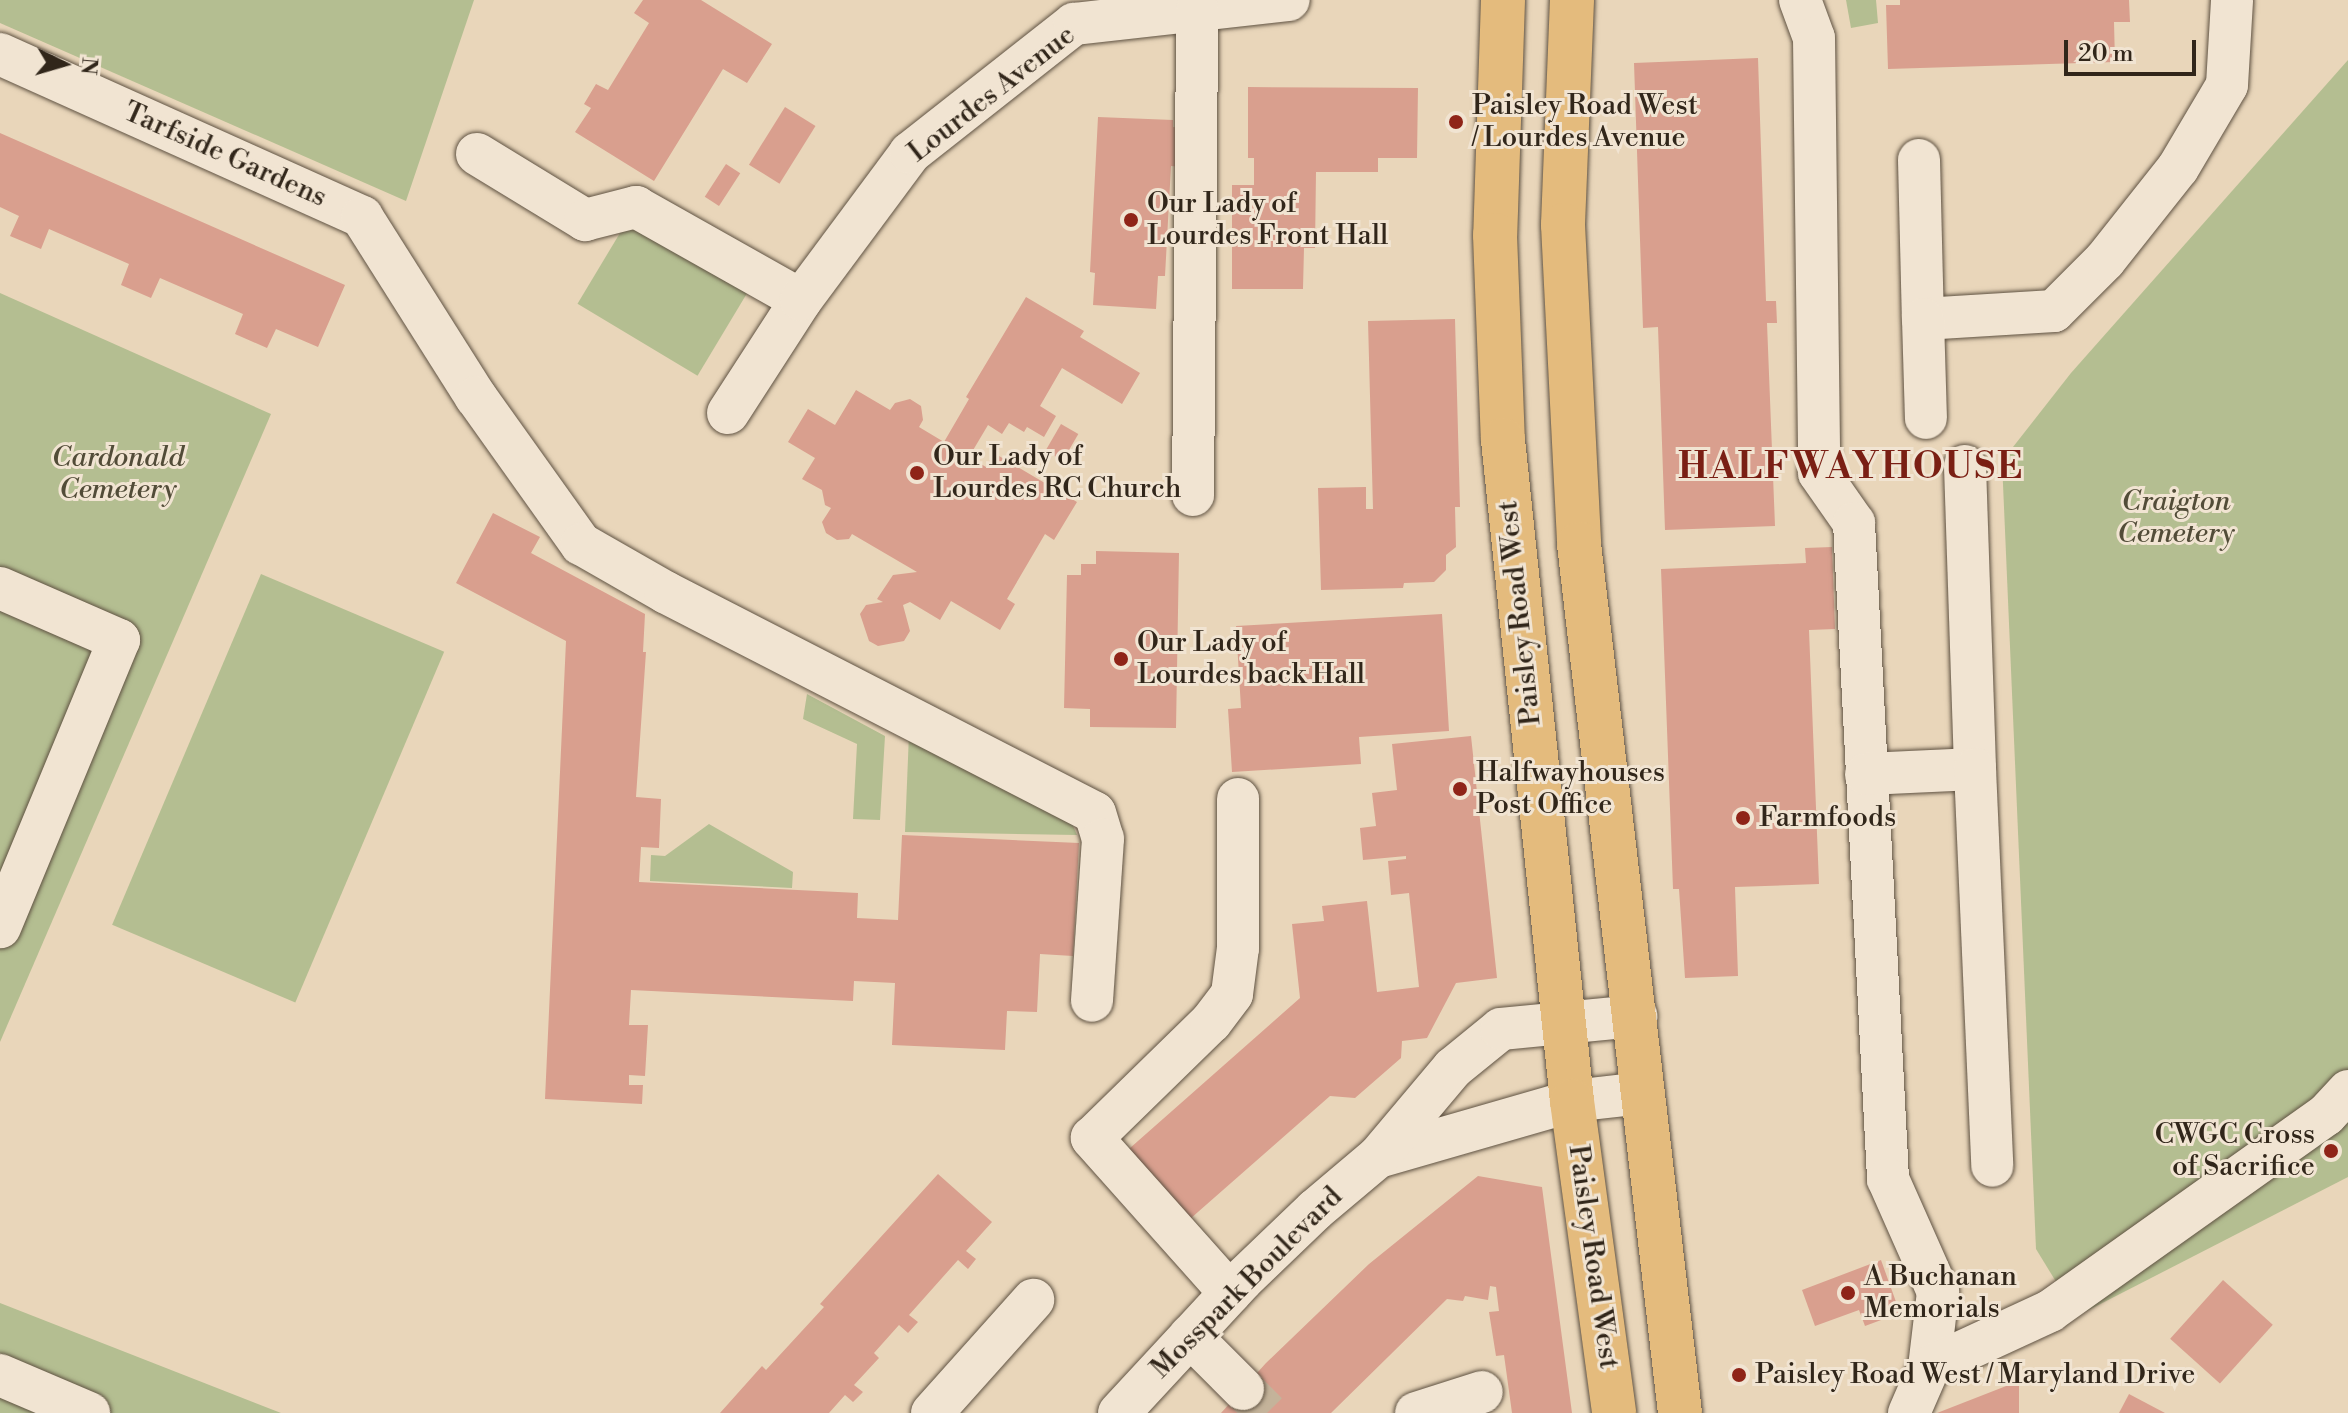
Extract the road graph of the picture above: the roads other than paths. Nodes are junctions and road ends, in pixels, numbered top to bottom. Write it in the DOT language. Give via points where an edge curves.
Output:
graph roads {
  1 [pos="1503,0"];
  2 [pos="1572,0"];
  3 [pos="1800,0"];
  4 [pos="2232,0"];
  5 [pos="1268,1"];
  6 [pos="1197,10"];
  7 [pos="0,54"];
  8 [pos="477,154"];
  9 [pos="1919,160"];
  10 [pos="801,300"];
  11 [pos="1923,319"];
  12 [pos="728,413"];
  13 [pos="1926,418"];
  14 [pos="1965,466"];
  15 [pos="1193,495"];
  16 [pos="0,588"];
  17 [pos="1975,769"];
  18 [pos="1866,774"];
  19 [pos="1238,799"];
  20 [pos="0,927"];
  21 [pos="1092,1001"];
  22 [pos="1636,1016"];
  23 [pos="1565,1021"];
  24 [pos="2348,1091"];
  25 [pos="1642,1093"];
  26 [pos="1572,1101"];
  27 [pos="1378,1157"];
  28 [pos="1992,1166"];
  29 [pos="1230,1293"];
  30 [pos="1033,1300"];
  31 [pos="1190,1336"];
  32 [pos="1929,1367"];
  33 [pos="0,1375"];
  34 [pos="1243,1389"];
  35 [pos="1482,1392"];
  36 [pos="89,1413"];
  37 [pos="932,1413"];
  38 [pos="1119,1413"];
  39 [pos="1416,1413"];
  40 [pos="1614,1413"];
  41 [pos="1680,1413"];
  42 [pos="1909,1413"];
  1 -- 23 [label="main road, Paisley Road West" via="1495,235 1503,427"];
  2 -- 22 [label="main road" via="1563,225 1570,407 1579,544"];
  3 -- 18 [label="street" via="1814,38 1819,473 1854,523"];
  4 -- 11 [label="street" via="2227,85 2178,168 2105,260 2054,311"];
  5 -- 6 [label="street, Lourdes Avenue"];
  6 -- 10 [label="street, Lourdes Avenue" via="1074,24 910,153"];
  6 -- 15 [label="street"];
  7 -- 21 [label="street, Tarfside Gardens" via="362,217 468,385 581,544 1095,813 1103,839"];
  8 -- 10 [label="street" via="585,220 636,207"];
  9 -- 11 [label="street"];
  10 -- 12 [label="street, Lourdes Avenue"];
  11 -- 13 [label="street"];
  14 -- 17 [label="street"];
  16 -- 20 [label="street" via="119,640"];
  17 -- 18 [label="street"];
  17 -- 28 [label="street"];
  18 -- 32 [label="street" via="1888,1179 1938,1292"];
  19 -- 29 [label="street" via="1238,948 1232,994 1211,1022 1092,1138"];
  22 -- 23 [label="street, Mosspark Boulevard"];
  22 -- 25 [label="main road"];
  23 -- 26 [label="main road, Paisley Road West"];
  23 -- 27 [label="street, Mosspark Boulevard" via="1501,1029 1453,1068"];
  24 -- 32 [label="street" via="2326,1115 2050,1311"];
  25 -- 26 [label="street, Mosspark Boulevard"];
  25 -- 41 [label="main road"];
  26 -- 27 [label="street, Mosspark Boulevard"];
  26 -- 40 [label="main road, Paisley Road West"];
  27 -- 29 [label="street, Mosspark Boulevard"];
  29 -- 31 [label="street, Mosspark Boulevard"];
  30 -- 37 [label="street"];
  31 -- 34 [label="street"];
  31 -- 38 [label="street, Mosspark Boulevard"];
  32 -- 42 [label="street"];
  33 -- 36 [label="street"];
  35 -- 39 [label="street"];
}
